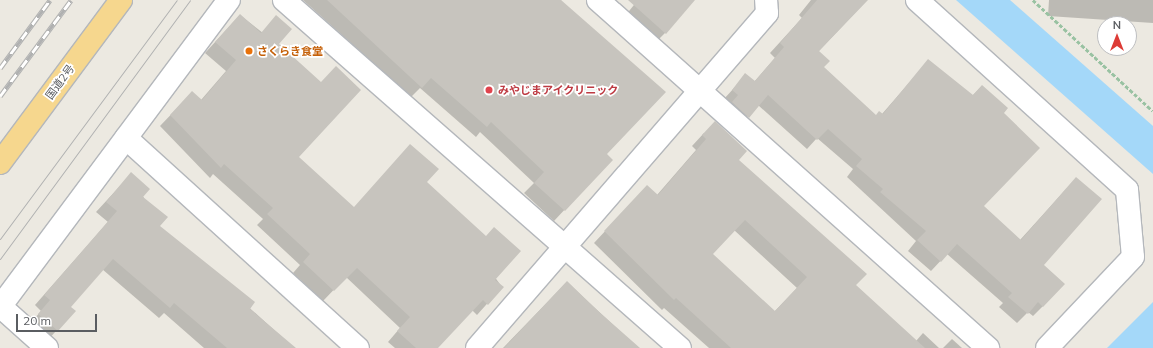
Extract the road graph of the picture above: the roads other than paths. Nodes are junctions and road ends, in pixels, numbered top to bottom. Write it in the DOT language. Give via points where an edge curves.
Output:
graph roads {
  1 [pos="120,0"];
  2 [pos="229,0"];
  3 [pos="284,0"];
  4 [pos="598,0"];
  5 [pos="766,0"];
  6 [pos="917,0"];
  7 [pos="700,91"];
  8 [pos="126,138"];
  9 [pos="0,163"];
  10 [pos="566,246"];
  11 [pos="0,306"];
  12 [pos="47,348"];
  13 [pos="358,348"];
  14 [pos="477,348"];
  15 [pos="680,348"];
  16 [pos="988,348"];
  17 [pos="1047,348"];
  1 -- 9 [label="highway, 国道2号"];
  2 -- 8 [label="street"];
  3 -- 10 [label="street"];
  4 -- 7 [label="street"];
  5 -- 7 [label="street" via="767,13"];
  6 -- 17 [label="street" via="1126,190 1133,257"];
  7 -- 10 [label="street"];
  7 -- 16 [label="street"];
  8 -- 11 [label="street"];
  8 -- 13 [label="street"];
  10 -- 14 [label="street"];
  10 -- 15 [label="street"];
  11 -- 12 [label="street"];
}
